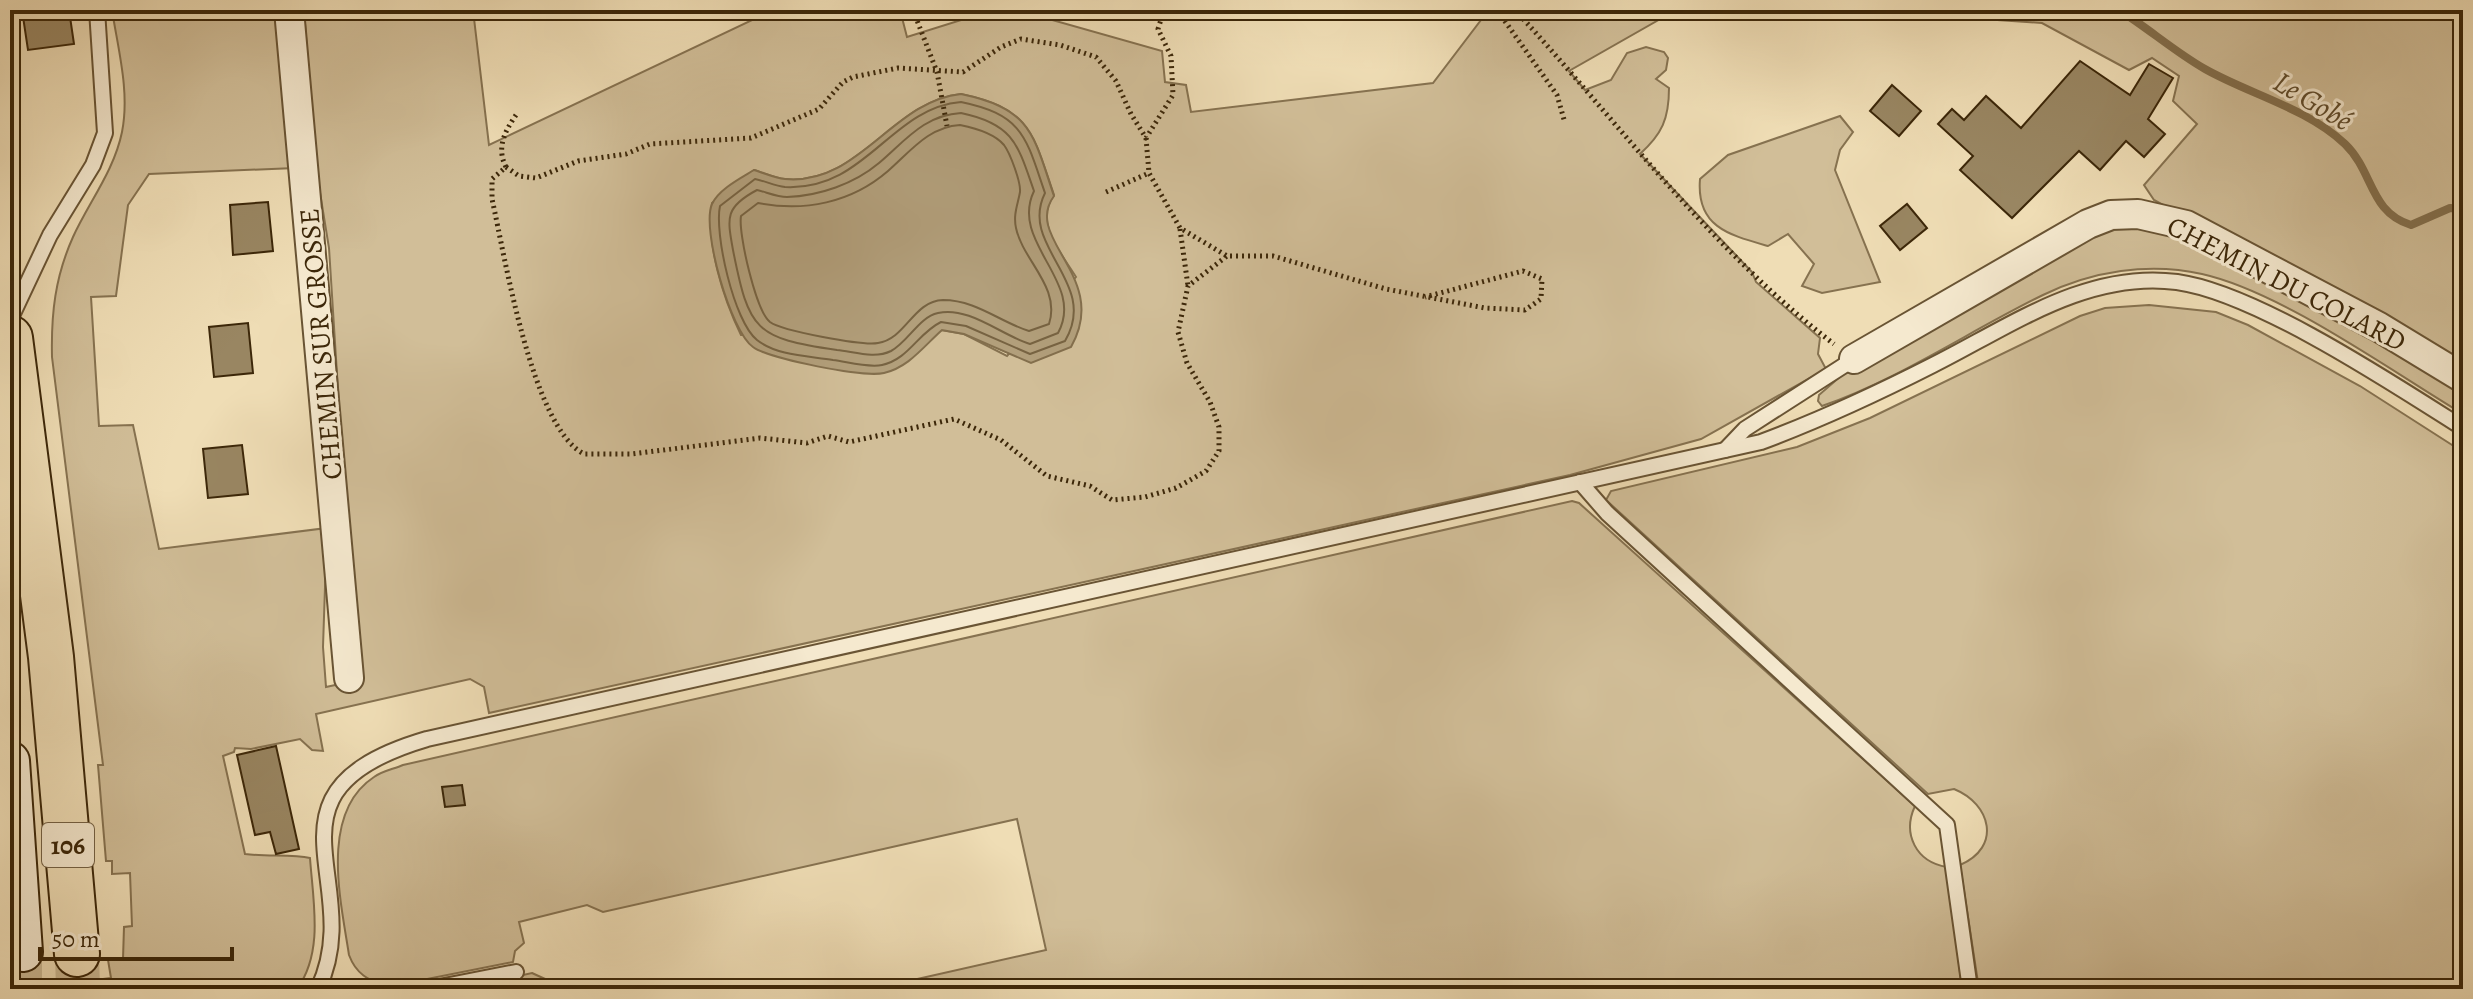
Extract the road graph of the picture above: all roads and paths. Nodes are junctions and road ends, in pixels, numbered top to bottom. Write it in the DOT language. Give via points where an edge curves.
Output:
graph roads {
  1 [pos="97,10"];
  2 [pos="289,10"];
  3 [pos="485,10"];
  4 [pos="913,10"];
  5 [pos="1164,10"];
  6 [pos="1500,10"];
  7 [pos="1515,10"];
  8 [pos="486,18"];
  9 [pos="937,72"];
  10 [pos="516,115"];
  11 [pos="1565,123"];
  12 [pos="947,126"];
  13 [pos="1146,138"];
  14 [pos="506,167"];
  15 [pos="1149,173"];
  16 [pos="1106,192"];
  17 [pos="1180,228"];
  18 [pos="1227,256"];
  19 [pos="1188,286"];
  20 [pos="1425,297"];
  21 [pos="10,320"];
  22 [pos="1822,335"];
  23 [pos="10,338"];
  24 [pos="1854,359"];
  25 [pos="2463,378"];
  26 [pos="2463,428"];
  27 [pos="1724,450"];
  28 [pos="1580,482"];
  29 [pos="349,678"];
  30 [pos="10,761"];
  31 [pos="23,952"];
  32 [pos="77,954"];
  33 [pos="516,972"];
  34 [pos="318,989"];
  35 [pos="429,989"];
  36 [pos="1970,989"];
  1 -- 21 [label="lane" via="105,133"];
  2 -- 29 [label="street, CHEMIN SUR GROSSE"];
  3 -- 8 [label="path"];
  4 -- 9 [label="path"];
  5 -- 13 [label="path" via="1158,29 1171,56 1173,95"];
  6 -- 11 [label="path" via="1557,95"];
  7 -- 22 [label="path" via="1670,189"];
  9 -- 12 [label="path"];
  9 -- 13 [label="path" via="963,72 1021,39 1083,52 1096,57 1116,81"];
  9 -- 14 [label="path" via="898,68 853,77 819,109 751,138 650,144 626,154 578,161 536,178"];
  10 -- 14 [label="path" via="504,133"];
  13 -- 15 [label="path"];
  14 -- 19 [label="path" via="492,179 492,199 523,334 552,418 574,449 584,454 632,454 760,438 794,444 828,436 849,442 954,419 1001,440 1047,476 1090,486 1112,500 1166,491 1206,471 1220,440 1210,402 1179,345"];
  15 -- 16 [label="path"];
  15 -- 17 [label="path"];
  17 -- 18 [label="path"];
  17 -- 19 [label="path"];
  18 -- 19 [label="path"];
  18 -- 20 [label="path" via="1294,260"];
  20 -- 20 [label="path" via="1525,310 1541,299 1542,279 1523,271"];
  23 -- 32 [label="main road, 106" via="59,736"];
  24 -- 25 [label="street, CHEMIN DU COLARD" via="2088,224 2111,215 2138,214 2167,218 2198,231"];
  24 -- 27 [label="lane" via="1745,429"];
  26 -- 27 [label="lane" via="2315,340 2217,291 2175,282 2125,282 2081,291 2032,313 1837,413"];
  27 -- 28 [label="lane"];
  28 -- 34 [label="lane" via="384,752 344,780 326,820 330,938"];
  28 -- 36 [label="lane" via="1607,513 1947,825"];
  30 -- 31 [label="street"];
  33 -- 35 [label="lane"];
}
